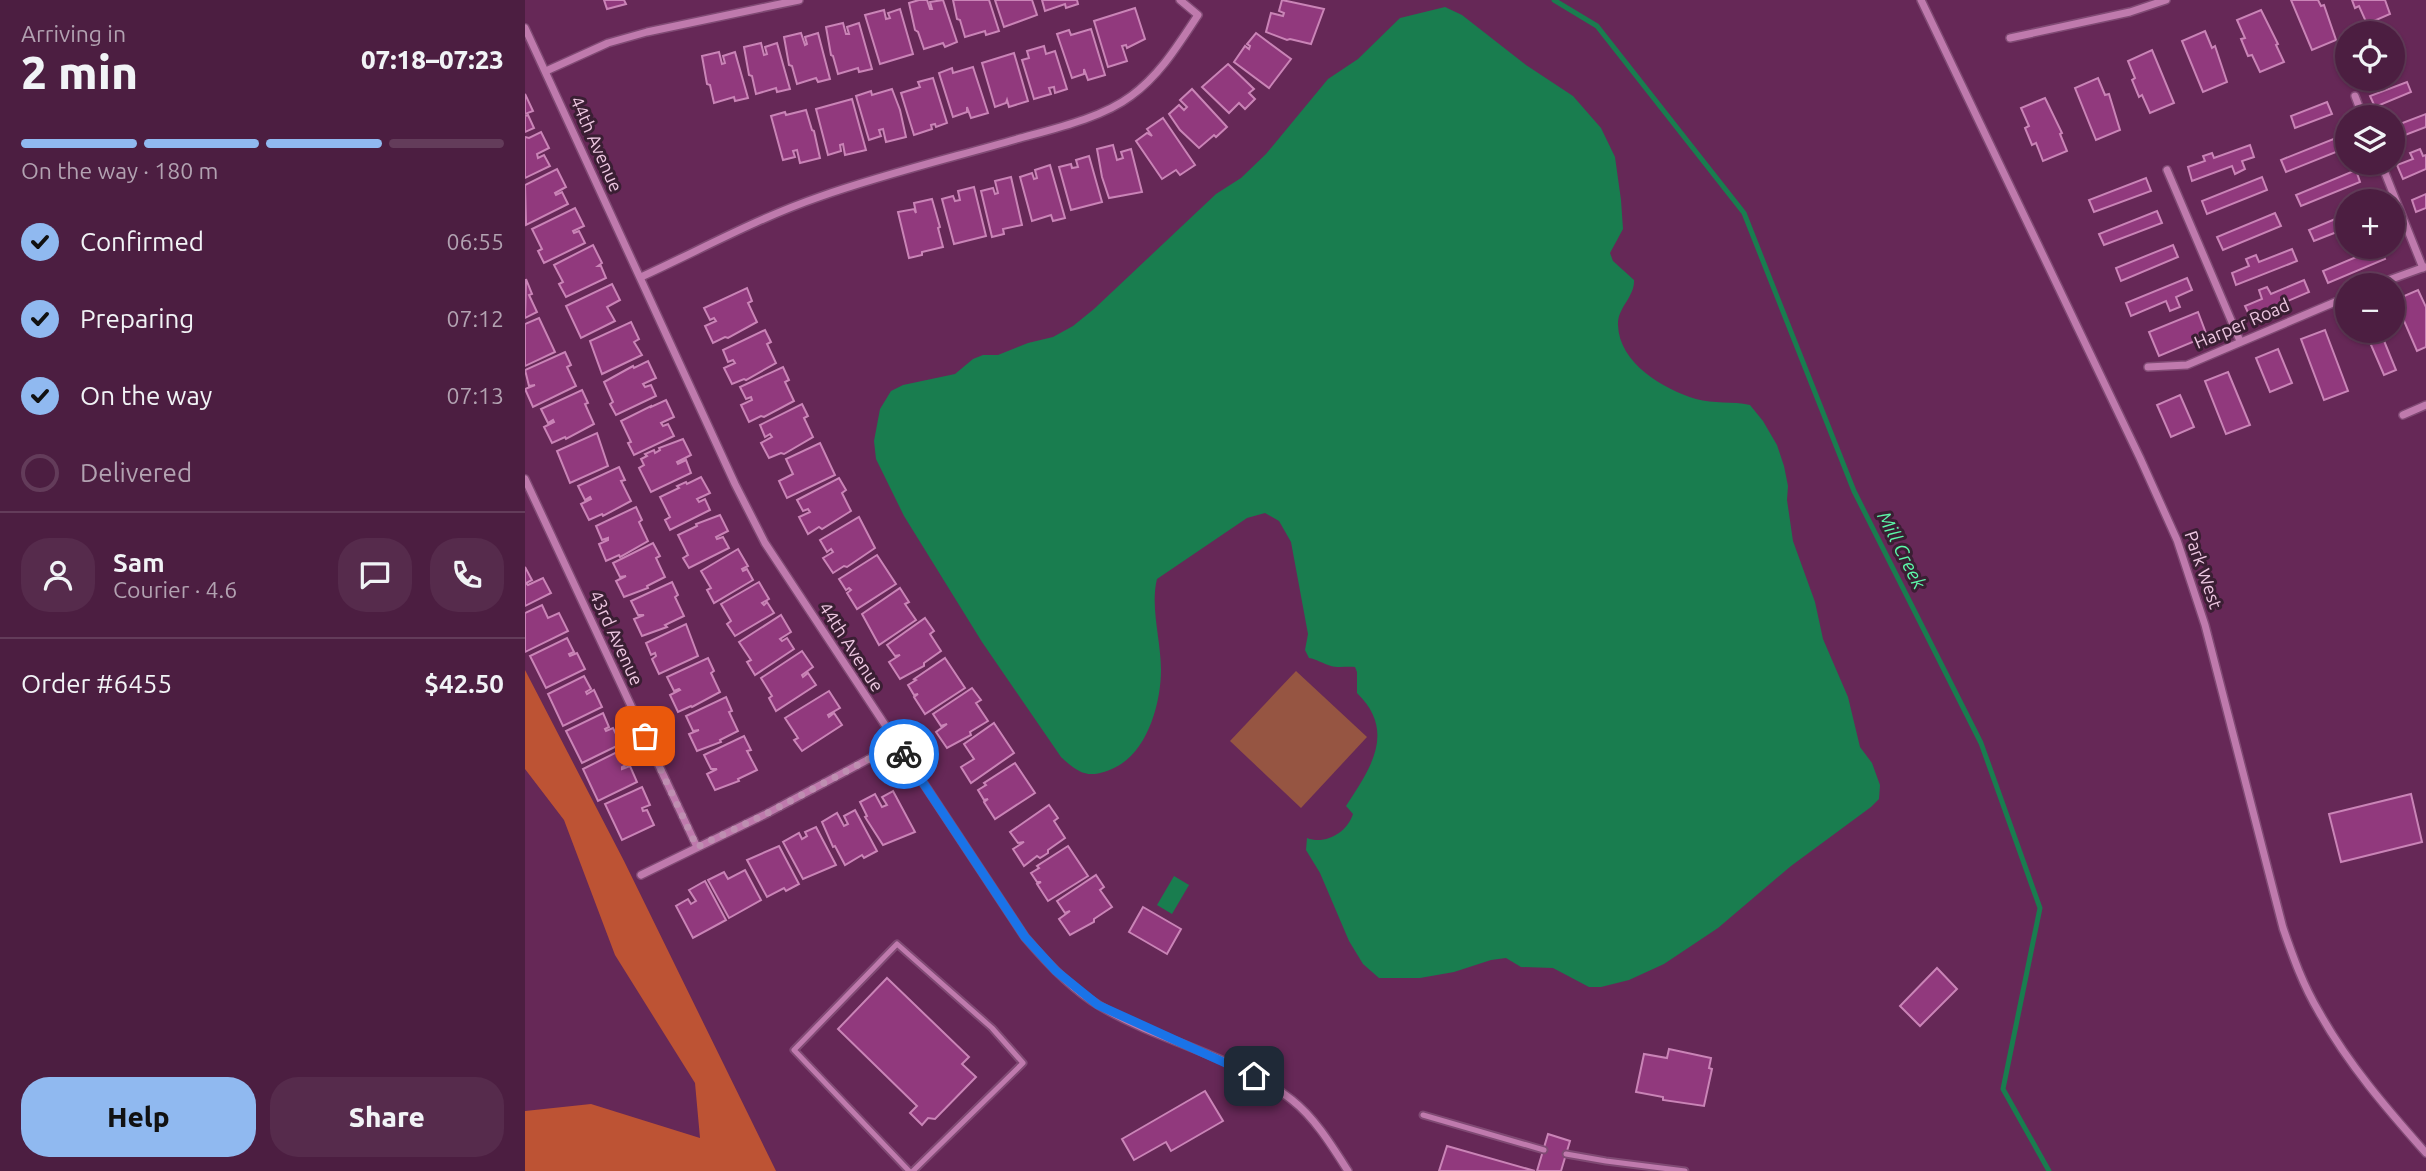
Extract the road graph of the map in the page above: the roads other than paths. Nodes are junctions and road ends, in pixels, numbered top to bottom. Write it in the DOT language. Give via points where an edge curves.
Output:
graph roads {
  1 [pos="799,0"];
  2 [pos="1181,0"];
  3 [pos="1921,0"];
  4 [pos="2166,0"];
  5 [pos="525,27"];
  6 [pos="2010,38"];
  7 [pos="546,71"];
  8 [pos="2354,96"];
  9 [pos="2358,105"];
  10 [pos="2167,170"];
  11 [pos="2386,175"];
  12 [pos="2424,267"];
  13 [pos="2405,274"];
  14 [pos="641,277"];
  15 [pos="2335,302"];
  16 [pos="2241,341"];
  17 [pos="2148,367"];
  18 [pos="2426,405"];
  19 [pos="2403,415"];
  20 [pos="525,479"];
  21 [pos="897,744"];
  22 [pos="697,847"];
  23 [pos="641,875"];
  24 [pos="1423,1115"];
  25 [pos="1544,1150"];
  26 [pos="2426,1153"];
  27 [pos="1566,1154"];
  28 [pos="911,1171"];
  29 [pos="1347,1171"];
  30 [pos="1685,1171"];
  1 -- 7 [label="street" via="647,32 608,43"];
  2 -- 14 [label="street" via="1198,15 1170,58 1129,98 1042,132 818,197"];
  3 -- 26 [label="street, Park West" via="2177,540 2205,625 2283,928 2298,970 2342,1049"];
  4 -- 6 [label="street"];
  5 -- 7 [label="street, 44th Avenue"];
  7 -- 14 [label="street, 44th Avenue"];
  8 -- 9 [label="street"];
  10 -- 16 [label="street"];
  11 -- 12 [label="street"];
  12 -- 13 [label="street"];
  14 -- 21 [label="street, 44th Avenue" via="765,543"];
  15 -- 16 [label="street, Harper Road"];
  16 -- 17 [label="street, Harper Road" via="2187,365"];
  18 -- 19 [label="street"];
  20 -- 22 [label="street, 43rd Avenue"];
  21 -- 22 [label="street"];
  21 -- 29 [label="street, 44th Avenue" via="1025,937 1056,971 1098,1005 1254,1076 1291,1100 1322,1132"];
  22 -- 23 [label="street"];
  24 -- 25 [label="lane"];
  27 -- 30 [label="lane"];
  28 -- 28 [label="lane" via="794,1050 897,944 992,1028 1023,1063"];
}
